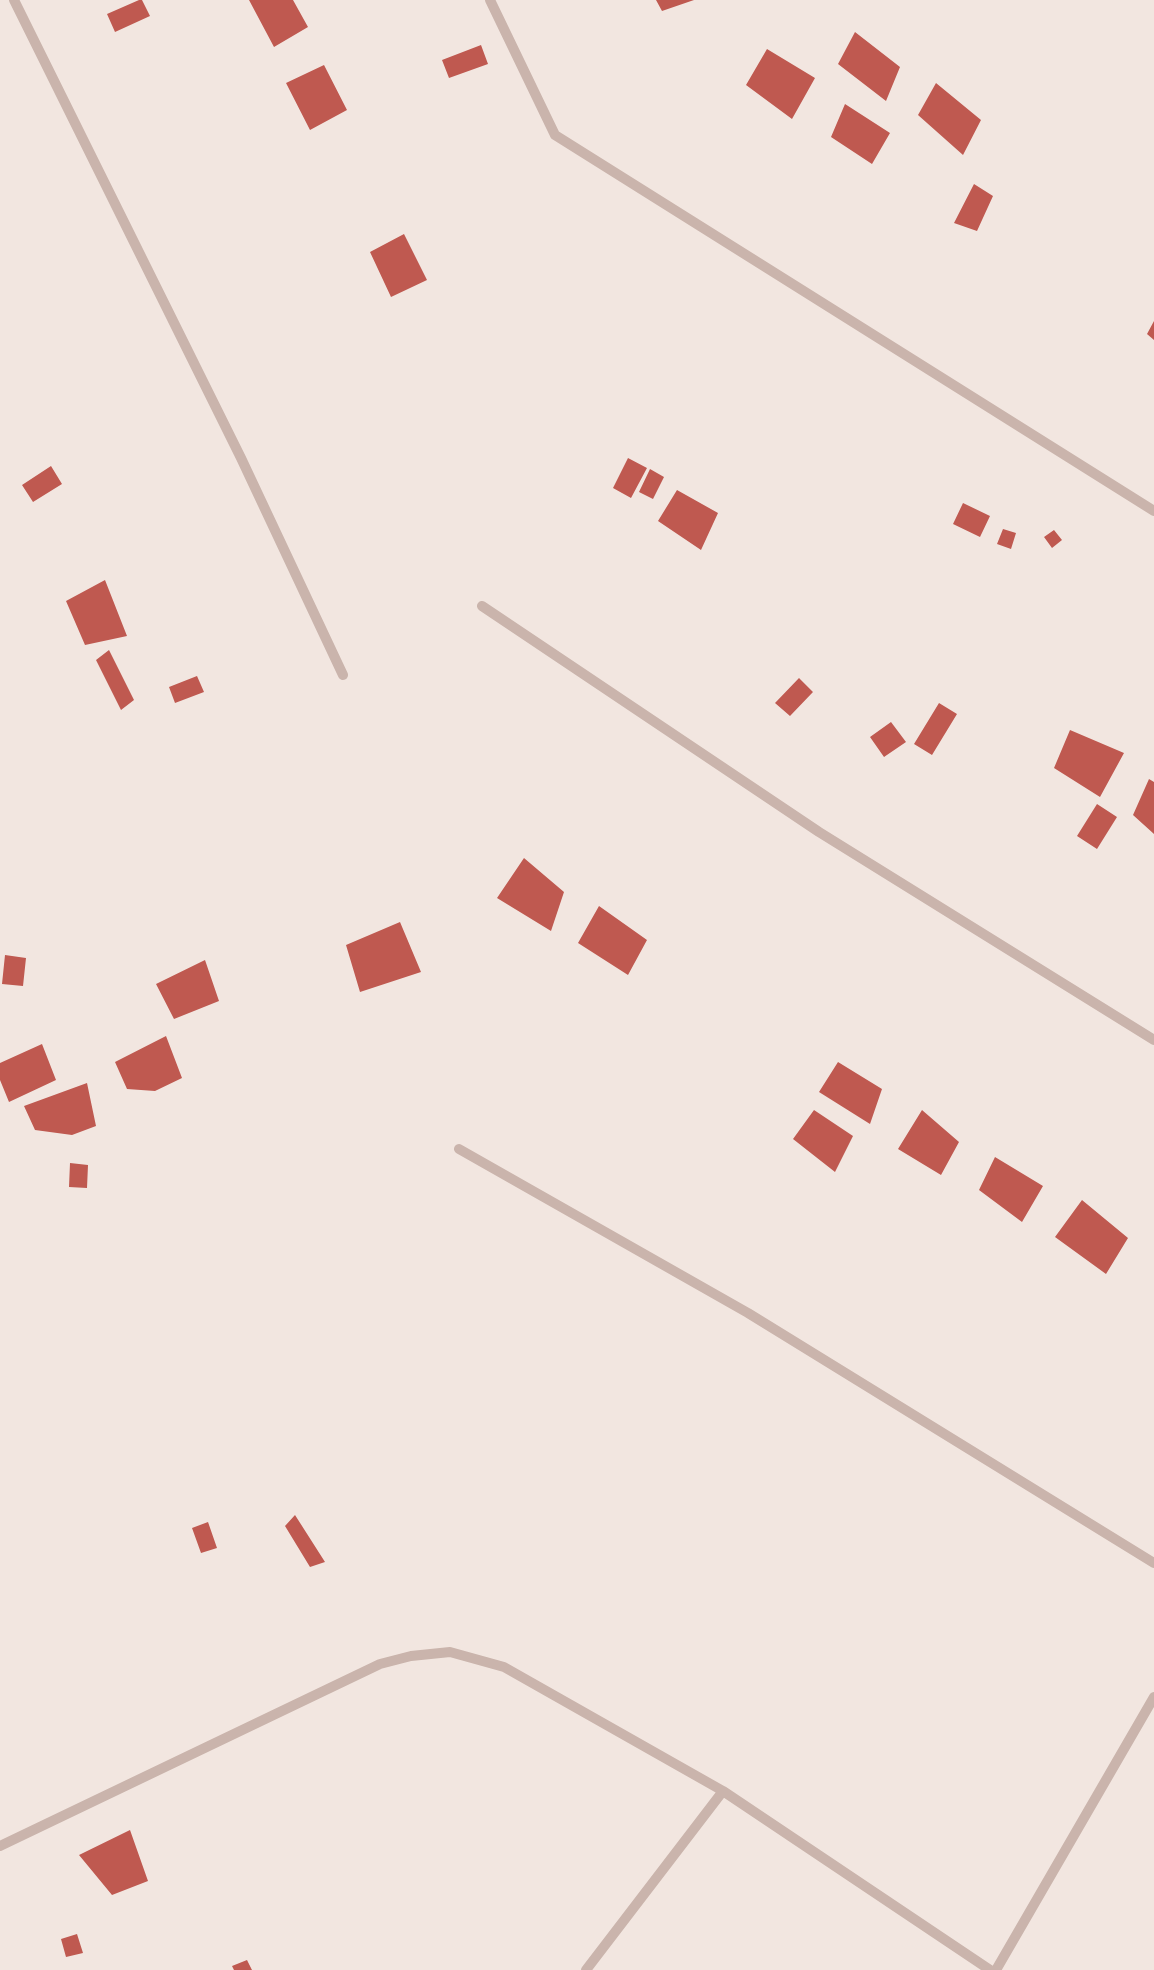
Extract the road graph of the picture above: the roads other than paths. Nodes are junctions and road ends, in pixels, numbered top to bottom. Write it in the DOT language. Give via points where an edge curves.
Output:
graph roads {
  1 [pos="14,0"];
  2 [pos="490,0"];
  3 [pos="1154,511"];
  4 [pos="482,606"];
  5 [pos="343,675"];
  6 [pos="1154,1040"];
  7 [pos="459,1148"];
  8 [pos="1154,1563"];
  9 [pos="1154,1697"];
  10 [pos="722,1791"];
  11 [pos="0,1846"];
  12 [pos="586,1970"];
  13 [pos="990,1970"];
  14 [pos="996,1970"];
  1 -- 5 [label="street" via="241,458"];
  2 -- 3 [label="street" via="555,134"];
  4 -- 6 [label="street" via="819,832"];
  7 -- 8 [label="street" via="748,1313"];
  9 -- 14 [label="street"];
  10 -- 11 [label="street" via="504,1667 450,1652 411,1656 380,1664"];
  10 -- 12 [label="street"];
  10 -- 13 [label="street"];
}
